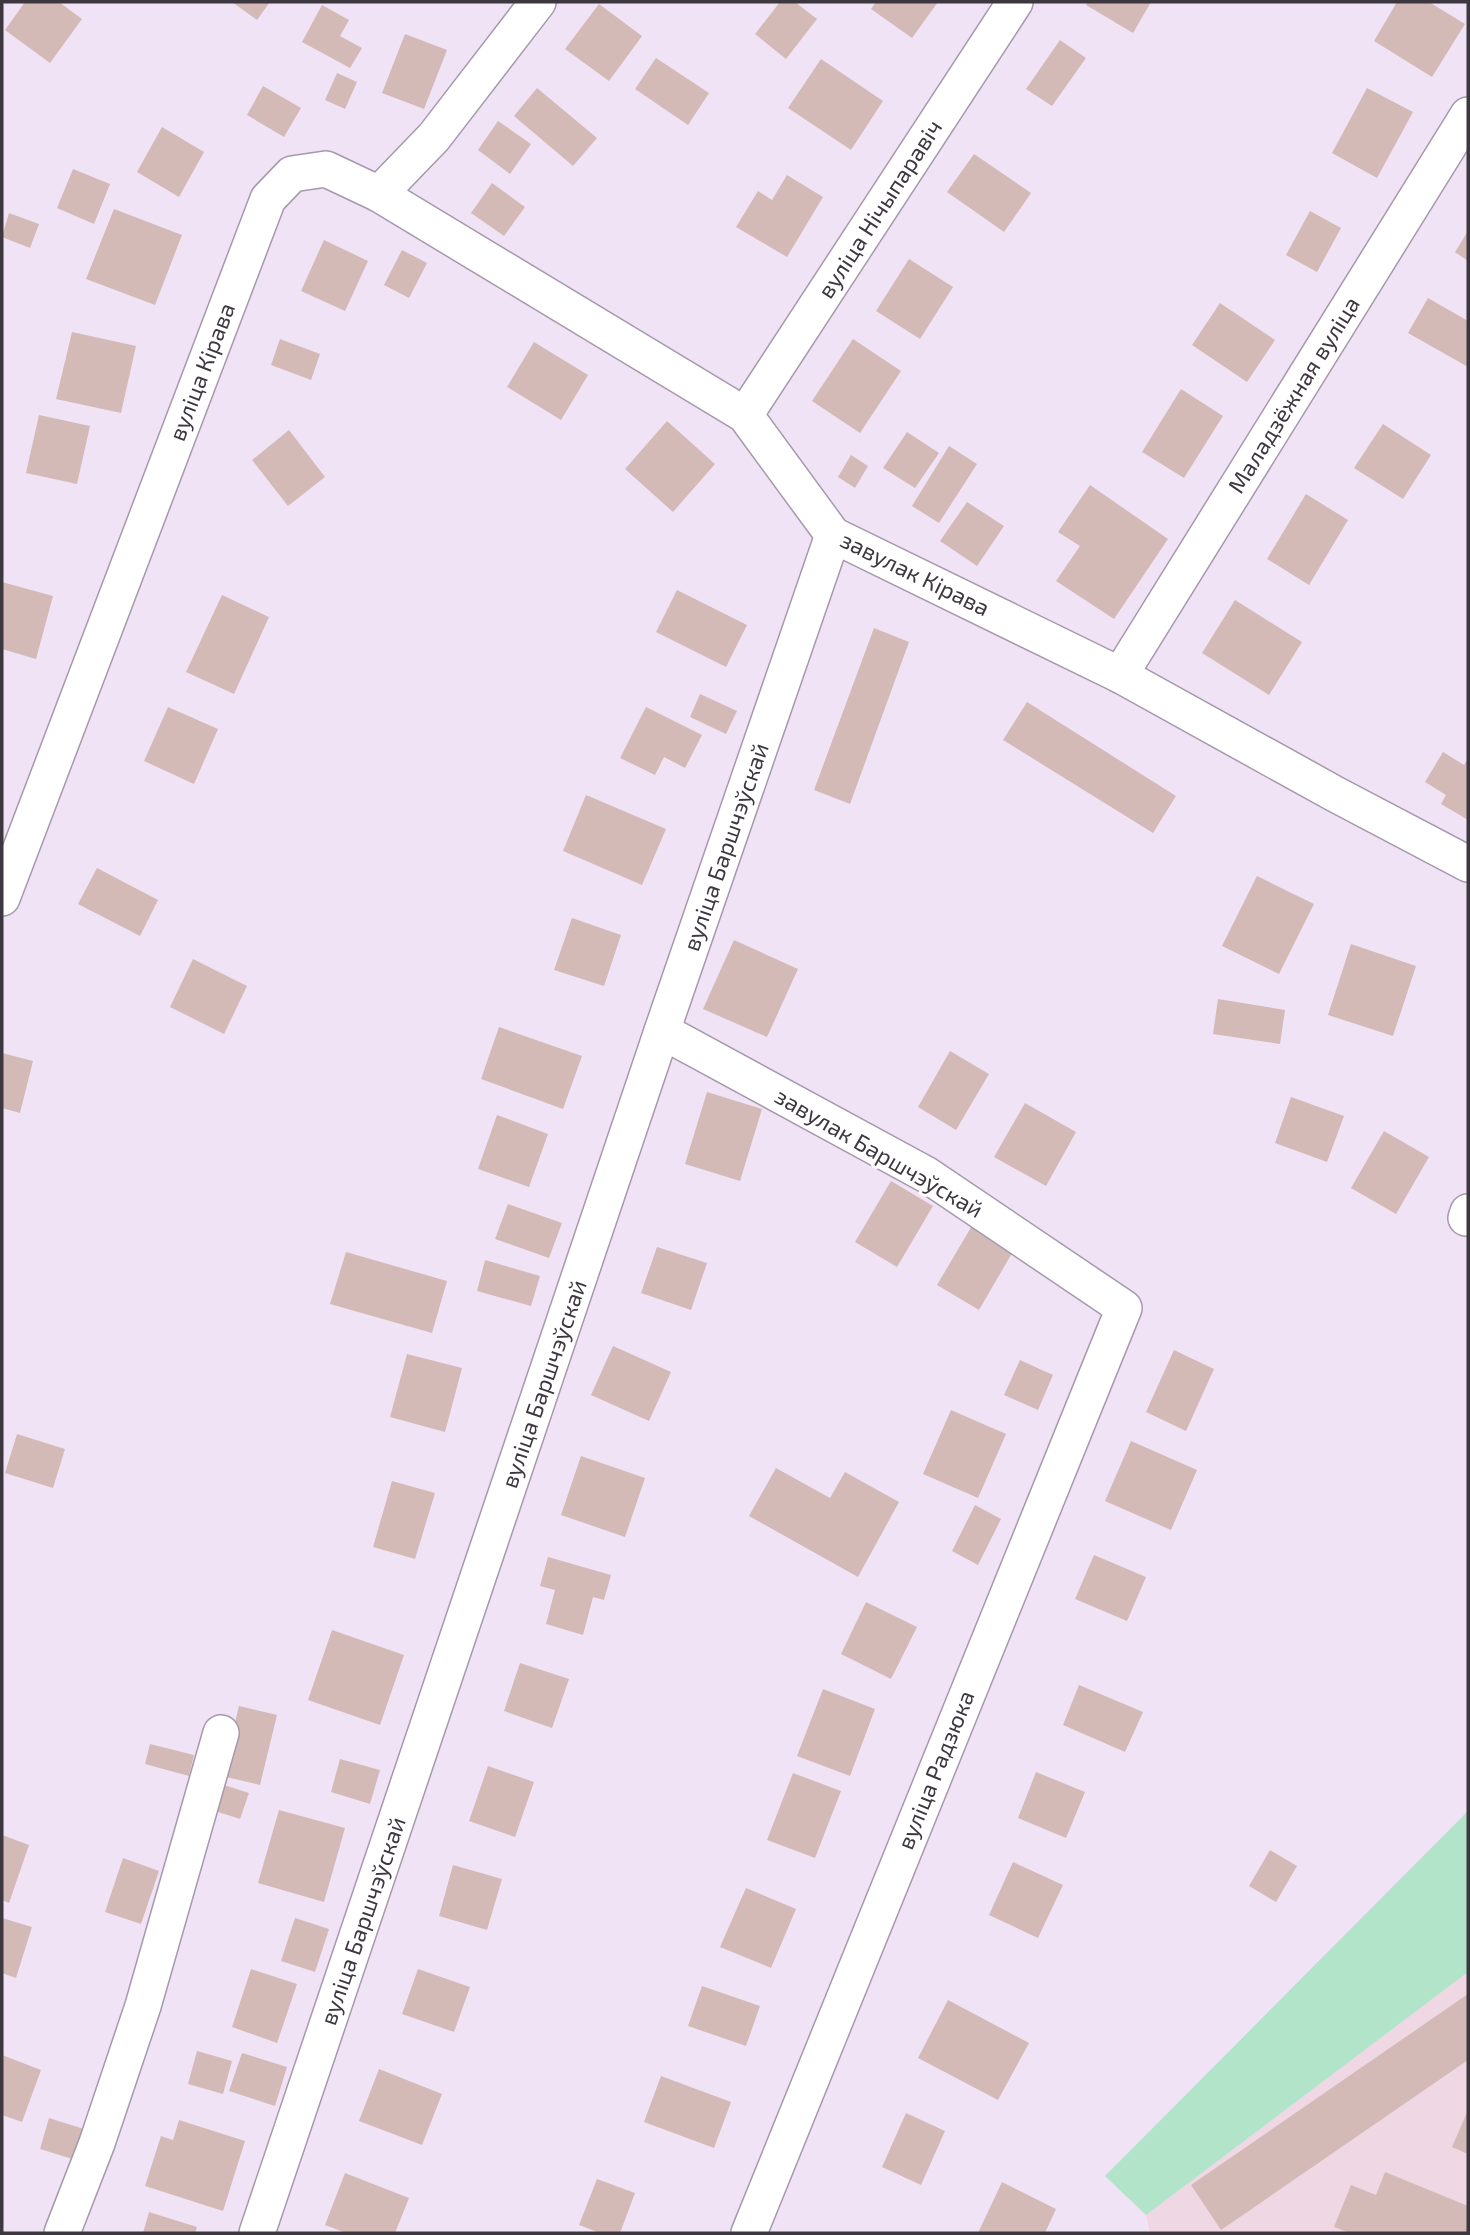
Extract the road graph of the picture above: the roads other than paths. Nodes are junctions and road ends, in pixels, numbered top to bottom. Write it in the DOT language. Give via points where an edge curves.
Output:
graph roads {
  1 [pos="538,2"];
  2 [pos="1015,2"];
  3 [pos="1468,115"];
  4 [pos="379,194"];
  5 [pos="745,415"];
  6 [pos="833,535"];
  7 [pos="1120,675"];
  8 [pos="1468,864"];
  9 [pos="2,898"];
  10 [pos="662,1031"];
  11 [pos="1125,1308"];
  12 [pos="221,1733"];
  13 [pos="62,2233"];
  14 [pos="257,2233"];
  15 [pos="748,2233"];
  1 -- 4 [label="street" via="434,137"];
  2 -- 5 [label="street, вуліца Нічыпаравіч"];
  3 -- 7 [label="street, Маладзёжная вуліца"];
  4 -- 5 [label="street, завулак Кірава"];
  4 -- 9 [label="street, вуліца Кірава" via="326,169 292,174 268,199"];
  5 -- 6 [label="street, завулак Кірава"];
  6 -- 7 [label="street, завулак Кірава"];
  6 -- 10 [label="street, вуліца Баршчэўскай"];
  7 -- 8 [label="street, завулак Кірава"];
  10 -- 11 [label="street, завулак Баршчэўскай" via="927,1175"];
  10 -- 14 [label="street, вуліца Баршчэўскай"];
  11 -- 15 [label="street, вуліца Радзюка"];
  12 -- 13 [label="street" via="143,2006"];
}
